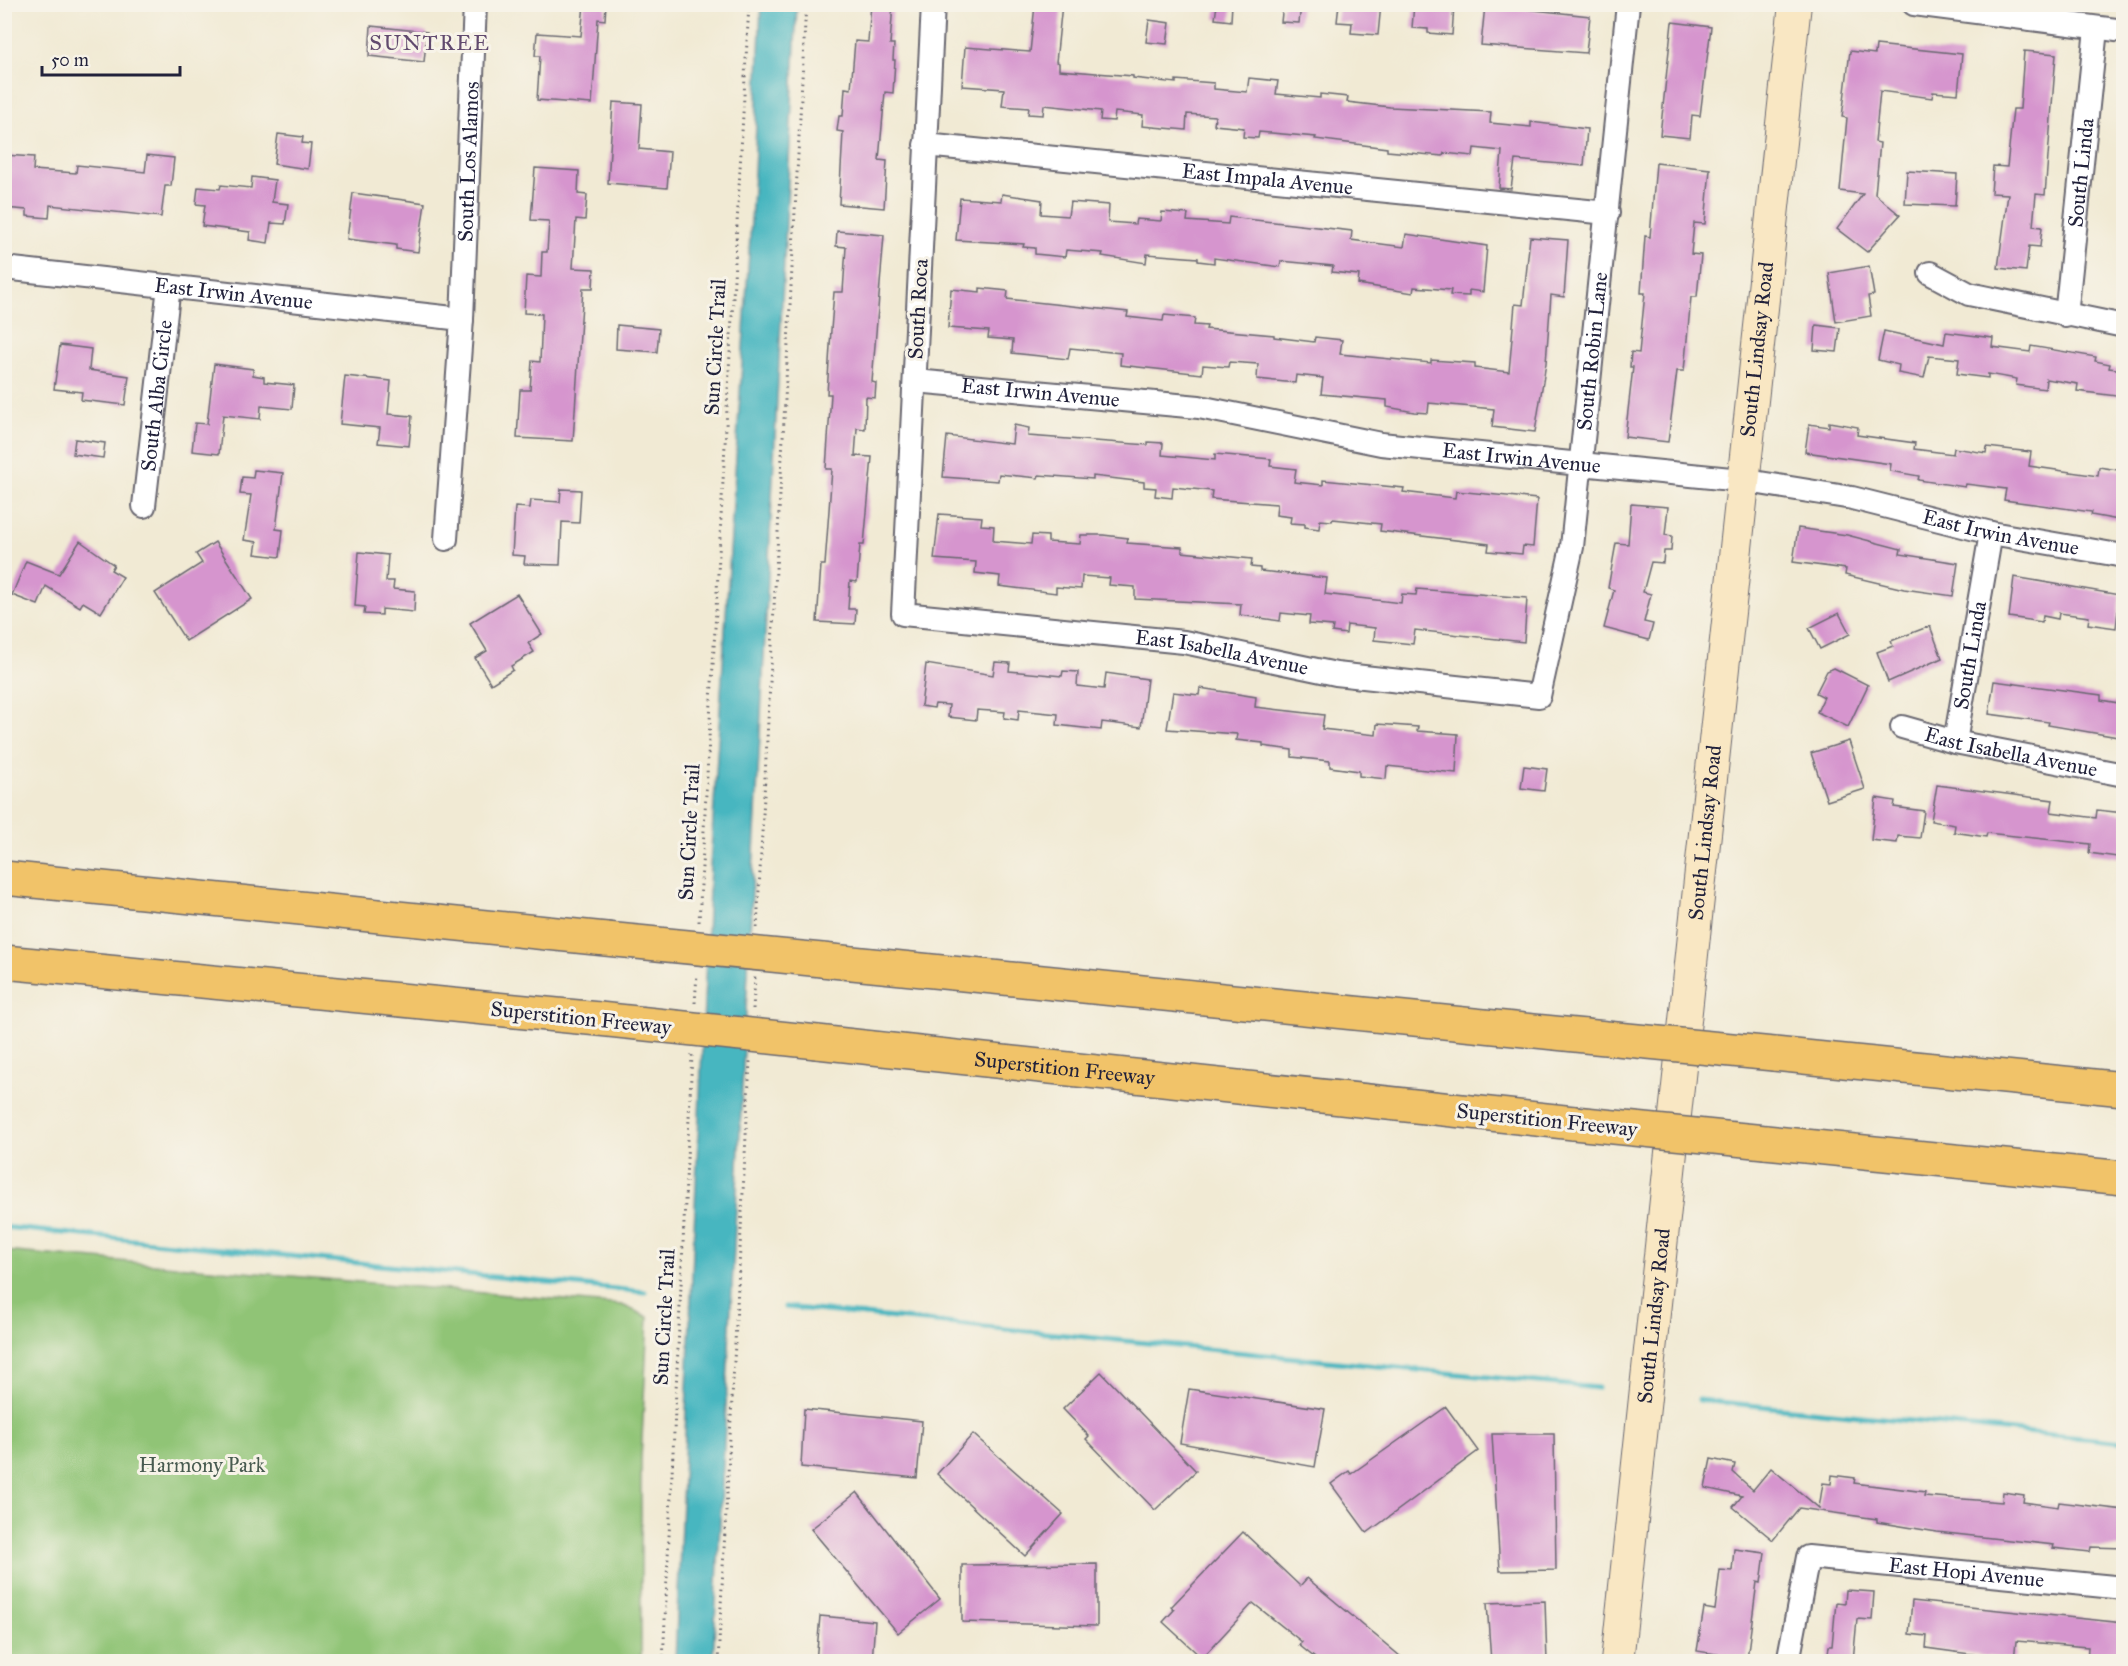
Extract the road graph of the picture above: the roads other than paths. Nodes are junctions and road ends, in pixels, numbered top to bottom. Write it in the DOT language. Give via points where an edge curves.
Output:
graph roads {
  1 [pos="475,4"];
  2 [pos="933,4"];
  3 [pos="1628,4"];
  4 [pos="1795,4"];
  5 [pos="1914,4"];
  6 [pos="2096,29"];
  7 [pos="2124,31"];
  8 [pos="925,145"];
  9 [pos="1608,213"];
  10 [pos="4,268"];
  11 [pos="1930,273"];
  12 [pos="169,286"];
  13 [pos="2066,316"];
  14 [pos="462,319"];
  15 [pos="2124,326"];
  16 [pos="915,381"];
  17 [pos="1582,465"];
  18 [pos="1741,480"];
  19 [pos="144,506"];
  20 [pos="1991,533"];
  21 [pos="446,539"];
  22 [pos="2124,556"];
  23 [pos="903,614"];
  24 [pos="1539,696"];
  25 [pos="1902,727"];
  26 [pos="1956,742"];
  27 [pos="2124,775"];
  28 [pos="4,878"];
  29 [pos="4,963"];
  30 [pos="2124,1089"];
  31 [pos="2124,1178"];
  32 [pos="2124,1588"];
  33 [pos="1617,1662"];
  34 [pos="1788,1662"];
  1 -- 14 [label="street, South Los Alamos"];
  2 -- 8 [label="street, South Roca"];
  3 -- 9 [label="street, South Robin Lane"];
  4 -- 18 [label="main road, South Lindsay Road"];
  5 -- 6 [label="street"];
  6 -- 7 [label="street"];
  6 -- 13 [label="street, South Linda"];
  8 -- 9 [label="street, East Impala Avenue"];
  8 -- 16 [label="street, South Roca"];
  9 -- 17 [label="street, South Robin Lane"];
  10 -- 12 [label="street, East Irwin Avenue"];
  11 -- 13 [label="street" via="1969,294"];
  12 -- 14 [label="street, East Irwin Avenue"];
  12 -- 19 [label="street, South Alba Circle"];
  13 -- 15 [label="street"];
  14 -- 21 [label="street, South Los Alamos"];
  16 -- 17 [label="street, East Irwin Avenue" via="1199,408 1381,444"];
  16 -- 23 [label="street, South Roca"];
  17 -- 18 [label="street, East Irwin Avenue"];
  17 -- 24 [label="street, South Robin Lane" via="1572,547"];
  18 -- 20 [label="street, East Irwin Avenue" via="1852,498"];
  18 -- 33 [label="main road, South Lindsay Road"];
  20 -- 22 [label="street, East Irwin Avenue"];
  20 -- 26 [label="street, South Linda"];
  23 -- 24 [label="street, East Isabella Avenue" via="1184,642 1336,674"];
  25 -- 26 [label="street, East Isabella Avenue"];
  26 -- 27 [label="street, East Isabella Avenue"];
  28 -- 30 [label="highway, bridge"];
  29 -- 31 [label="highway, Superstition Freeway, bridge" via="599,1019"];
  32 -- 34 [label="street, East Hopi Avenue" via="1808,1557"];
}
